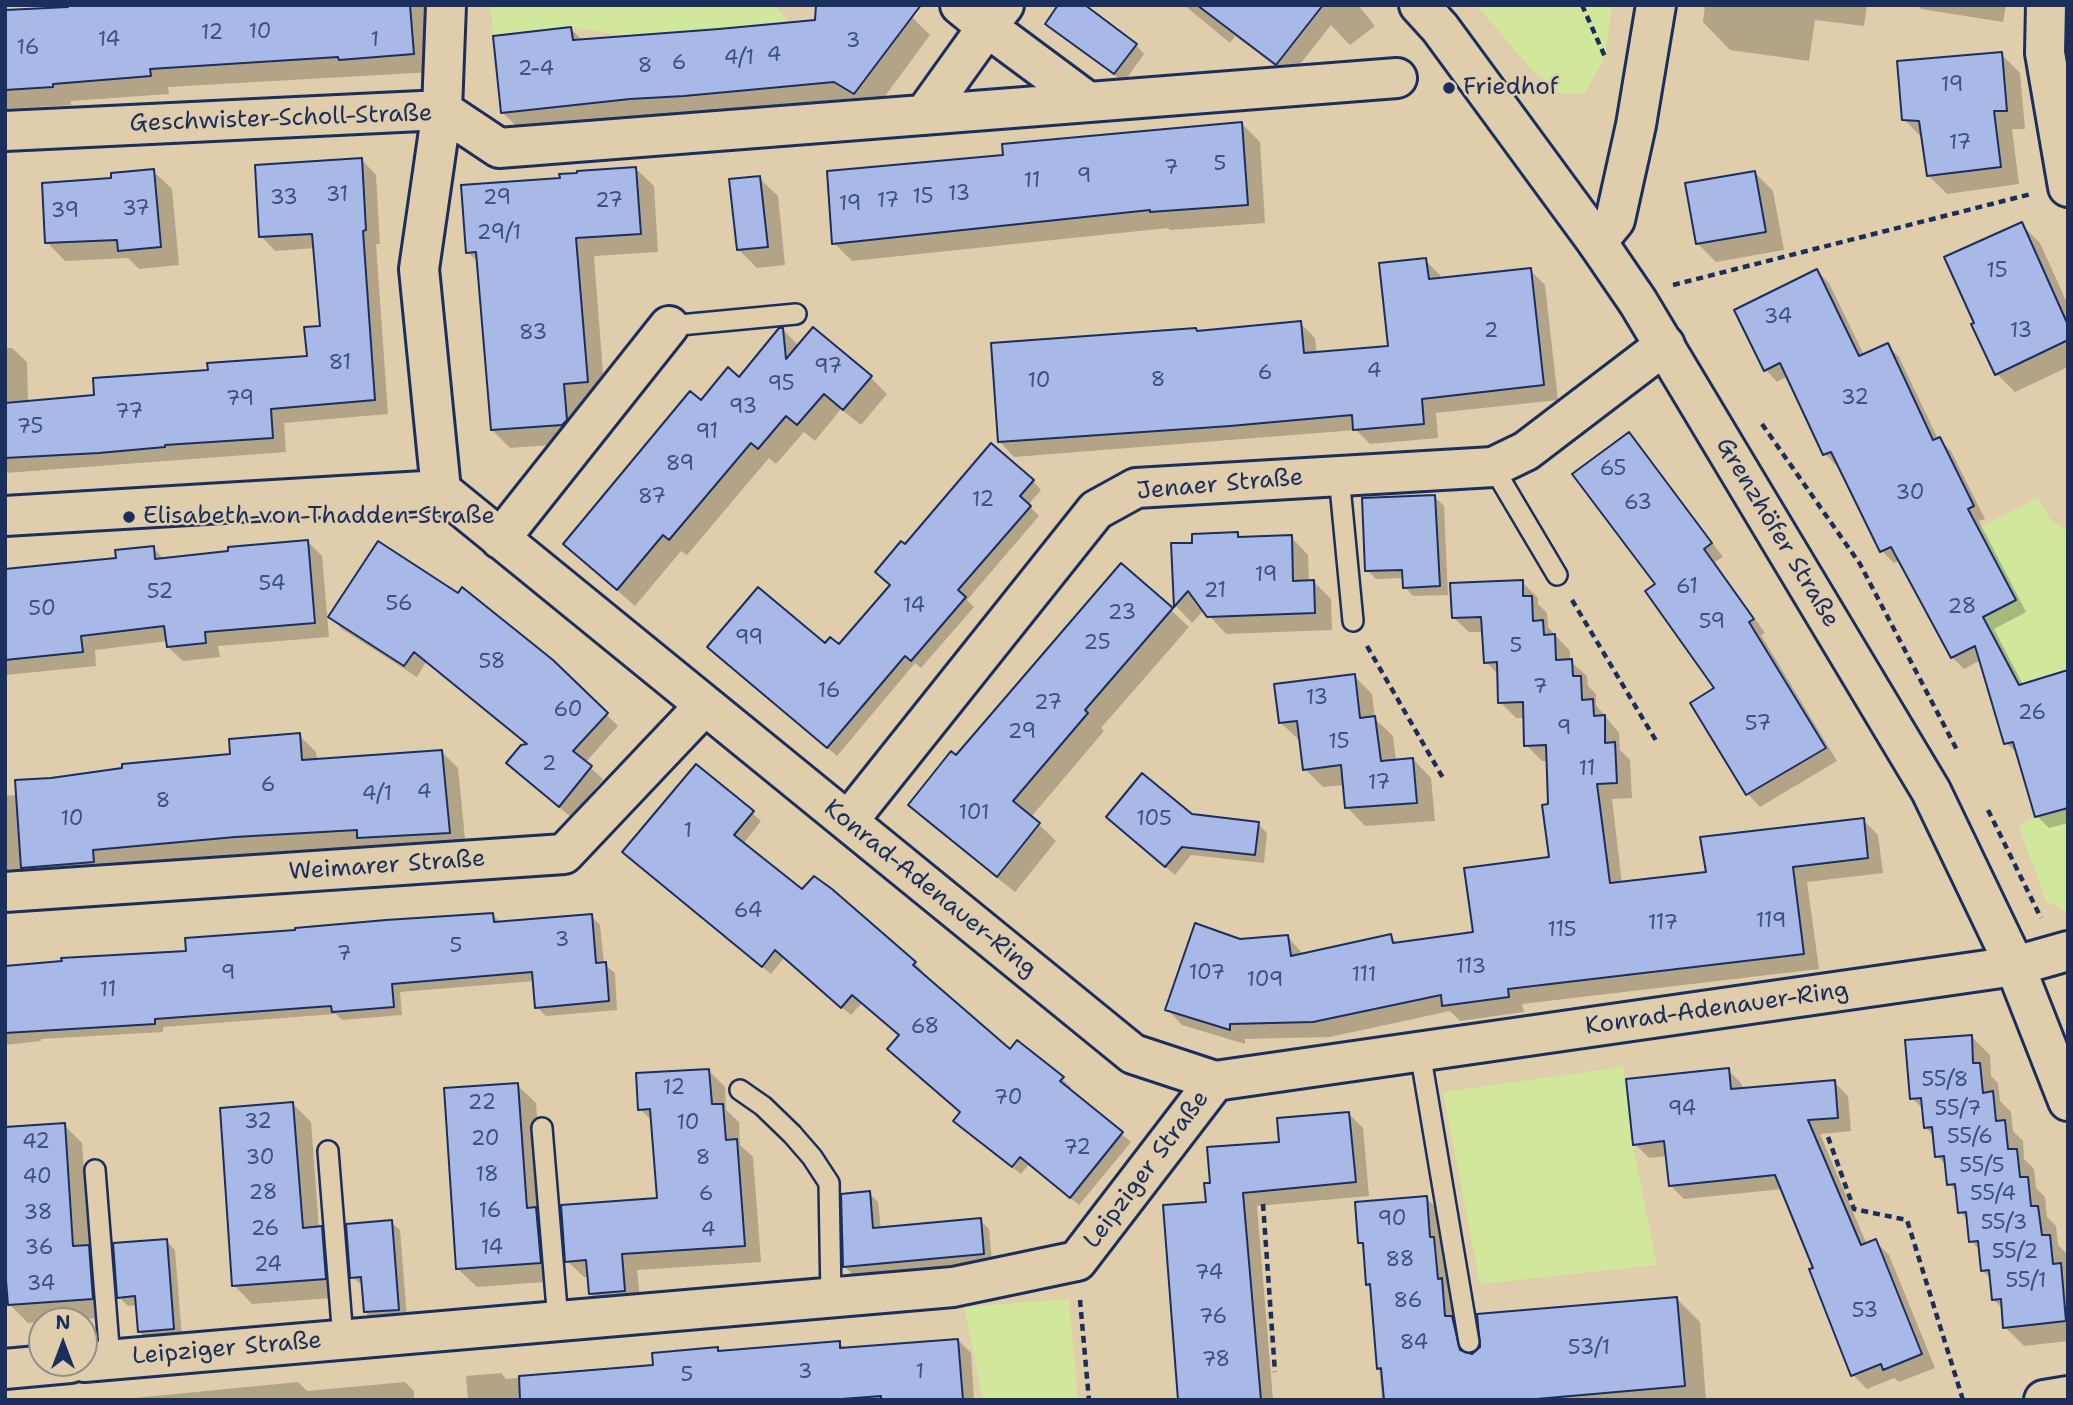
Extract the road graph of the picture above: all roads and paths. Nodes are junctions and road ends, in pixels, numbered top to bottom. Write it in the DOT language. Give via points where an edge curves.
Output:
graph roads {
  1 [pos="446,5"];
  2 [pos="1419,5"];
  3 [pos="1656,5"];
  4 [pos="2046,5"];
  5 [pos="984,12"];
  6 [pos="1397,78"];
  7 [pos="1088,102"];
  8 [pos="442,110"];
  9 [pos="924,115"];
  10 [pos="5,131"];
  11 [pos="2067,186"];
  12 [pos="1597,242"];
  13 [pos="1638,302"];
  14 [pos="796,314"];
  15 [pos="670,326"];
  16 [pos="1665,345"];
  17 [pos="1493,467"];
  18 [pos="1339,475"];
  19 [pos="441,490"];
  20 [pos="5,516"];
  21 [pos="500,539"];
  22 [pos="1557,575"];
  23 [pos="1353,621"];
  24 [pos="705,705"];
  25 [pos="1658,744"];
  26 [pos="1443,778"];
  27 [pos="848,821"];
  28 [pos="5,892"];
  29 [pos="2068,951"];
  30 [pos="2015,966"];
  31 [pos="1420,1052"];
  32 [pos="1215,1081"];
  33 [pos="740,1090"];
  34 [pos="2068,1101"];
  35 [pos="542,1128"];
  36 [pos="1828,1137"];
  37 [pos="328,1151"];
  38 [pos="95,1170"];
  39 [pos="1263,1204"];
  40 [pos="831,1297"];
  41 [pos="1081,1305"];
  42 [pos="96,1307"];
  43 [pos="558,1321"];
  44 [pos="343,1339"];
  45 [pos="1469,1342"];
  46 [pos="98,1361"];
  47 [pos="28,1367"];
  48 [pos="5,1369"];
  49 [pos="1275,1372"];
  50 [pos="2068,1396"];
  51 [pos="1089,1400"];
  52 [pos="1963,1400"];
  53 [pos="2044,1400"];
  1 -- 8 [label="street"];
  2 -- 12 [label="street, Grenzhöfer Straße"];
  3 -- 12 [label="street" via="1615,220"];
  4 -- 11 [label="street" via="2045,53"];
  5 -- 7 [label="street"];
  5 -- 9 [label="street"];
  6 -- 7 [label="street, Geschwister-Scholl-Straße"];
  7 -- 9 [label="street, Geschwister-Scholl-Straße"];
  8 -- 9 [label="street, Geschwister-Scholl-Straße" via="499,148"];
  8 -- 10 [label="street, Geschwister-Scholl-Straße"];
  8 -- 19 [label="street" via="419,269"];
  11 -- 13 [label="path" via="1664,287"];
  12 -- 13 [label="street, Grenzhöfer Straße"];
  13 -- 16 [label="street, Grenzhöfer Straße"];
  14 -- 15 [label="lane"];
  15 -- 21 [label="street"];
  16 -- 17 [label="street, Jenaer Straße" via="1526,451"];
  16 -- 30 [label="street, Grenzhöfer Straße" via="1931,791"];
  17 -- 18 [label="street, Jenaer Straße"];
  17 -- 22 [label="lane"];
  18 -- 23 [label="lane"];
  18 -- 27 [label="street, Jenaer Straße" via="1136,488 1096,510"];
  19 -- 20 [label="street"];
  19 -- 21 [label="street, Konrad-Adenauer-Ring"];
  21 -- 24 [label="street, Konrad-Adenauer-Ring"];
  22 -- 25 [label="path"];
  23 -- 26 [label="path"];
  24 -- 27 [label="street, Konrad-Adenauer-Ring"];
  24 -- 28 [label="street, Weimarer Straße" via="564,854"];
  27 -- 32 [label="street, Konrad-Adenauer-Ring" via="1133,1054"];
  29 -- 30 [label="street, Konrad-Adenauer-Ring"];
  30 -- 31 [label="street, Konrad-Adenauer-Ring"];
  30 -- 34 [label="street, Grenzhöfer Straße"];
  31 -- 32 [label="street, Konrad-Adenauer-Ring"];
  31 -- 45 [label="lane"];
  32 -- 40 [label="street, Leipziger Straße" via="1077,1261 953,1287"];
  33 -- 40 [label="lane" via="792,1134 829,1184"];
  35 -- 43 [label="lane"];
  36 -- 52 [label="path" via="1854,1209 1907,1220"];
  37 -- 44 [label="lane, Leipziger Straße"];
  38 -- 42 [label="lane, Leipziger Straße"];
  39 -- 49 [label="path"];
  40 -- 43 [label="street, Leipziger Straße"];
  41 -- 51 [label="path"];
  43 -- 44 [label="street, Leipziger Straße"];
  44 -- 46 [label="street, Leipziger Straße"];
  47 -- 48 [label="street"];
  50 -- 53 [label="street"];
}
